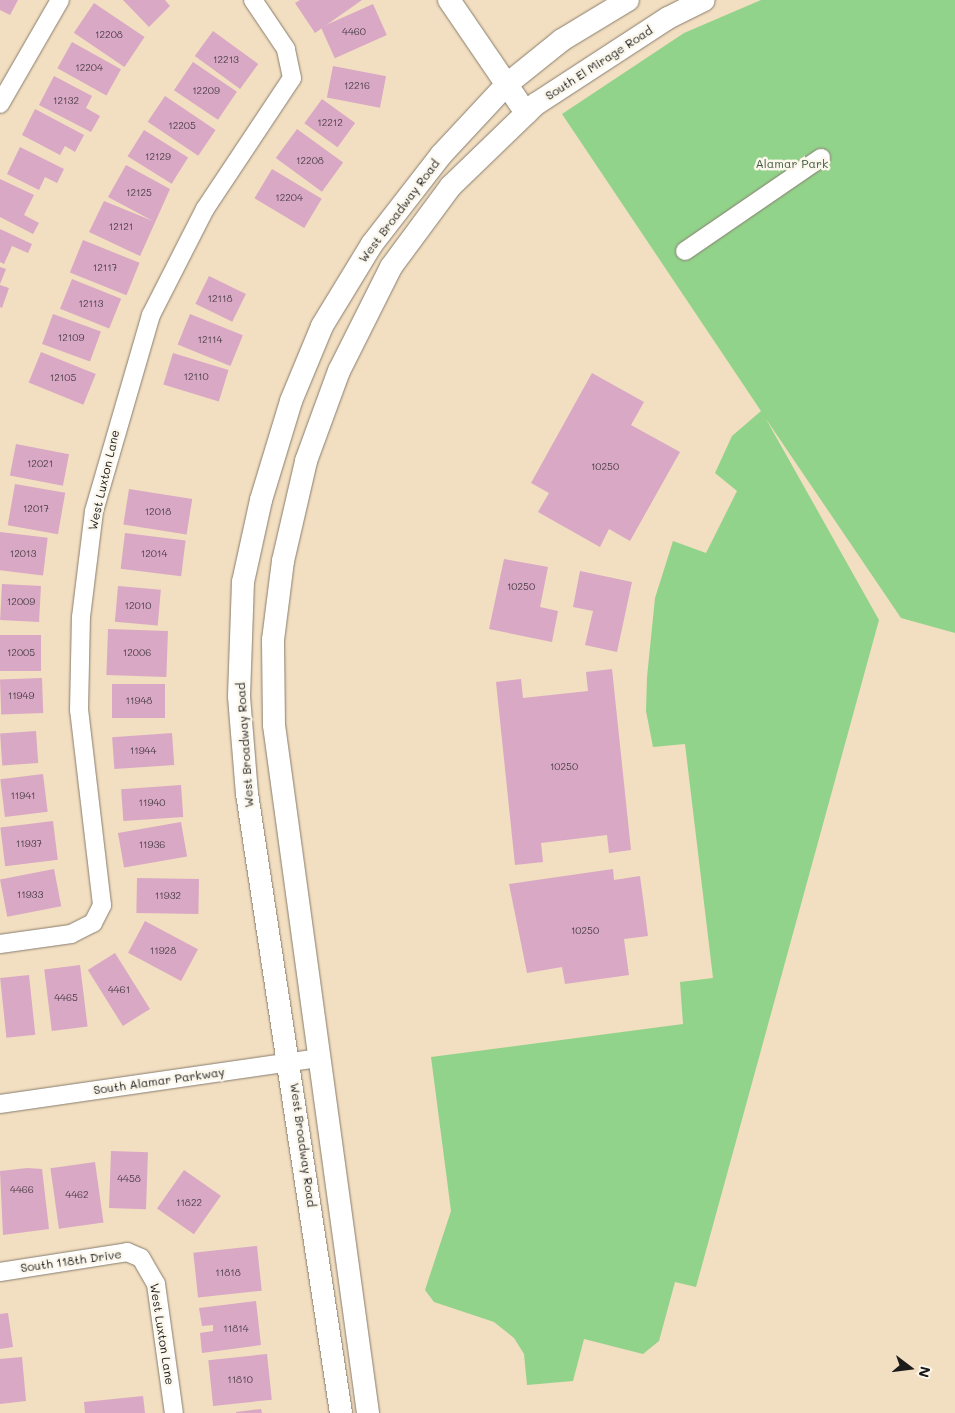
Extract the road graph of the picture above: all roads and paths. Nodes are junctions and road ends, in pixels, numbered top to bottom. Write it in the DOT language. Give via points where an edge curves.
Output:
graph roads {
  1 [pos="60,0"];
  2 [pos="252,0"];
  3 [pos="450,0"];
  4 [pos="628,0"];
  5 [pos="704,0"];
  6 [pos="506,85"];
  7 [pos="0,104"];
  8 [pos="526,113"];
  9 [pos="821,158"];
  10 [pos="685,251"];
  11 [pos="0,944"];
  12 [pos="318,1058"];
  13 [pos="291,1062"];
  14 [pos="0,1104"];
  15 [pos="141,1258"];
  16 [pos="0,1272"];
  17 [pos="174,1413"];
  18 [pos="341,1413"];
  19 [pos="368,1413"];
  1 -- 7 [label="street"];
  2 -- 11 [label="street, West Luxton Lane" via="286,49 292,78 205,209 151,315 94,511 81,617 79,710 102,905 93,923 71,934"];
  3 -- 6 [label="main road"];
  4 -- 6 [label="main road" via="562,40"];
  5 -- 8 [label="main road, South El Mirage Road" via="668,18"];
  6 -- 8 [label="main road"];
  6 -- 13 [label="main road, West Broadway Road" via="441,155 372,244 322,326 291,401 261,500 243,582 239,696 247,794"];
  8 -- 12 [label="main road" via="452,186 391,267 339,371 313,443 282,561 273,640 274,725"];
  9 -- 10 [label="street"];
  12 -- 13 [label="street, South Alamar Parkway"];
  12 -- 19 [label="main road"];
  13 -- 14 [label="street, South Alamar Parkway"];
  13 -- 18 [label="main road, West Broadway Road"];
  15 -- 16 [label="street, South 118th Drive" via="127,1252"];
  15 -- 17 [label="street, West Luxton Lane" via="156,1284"];
}
